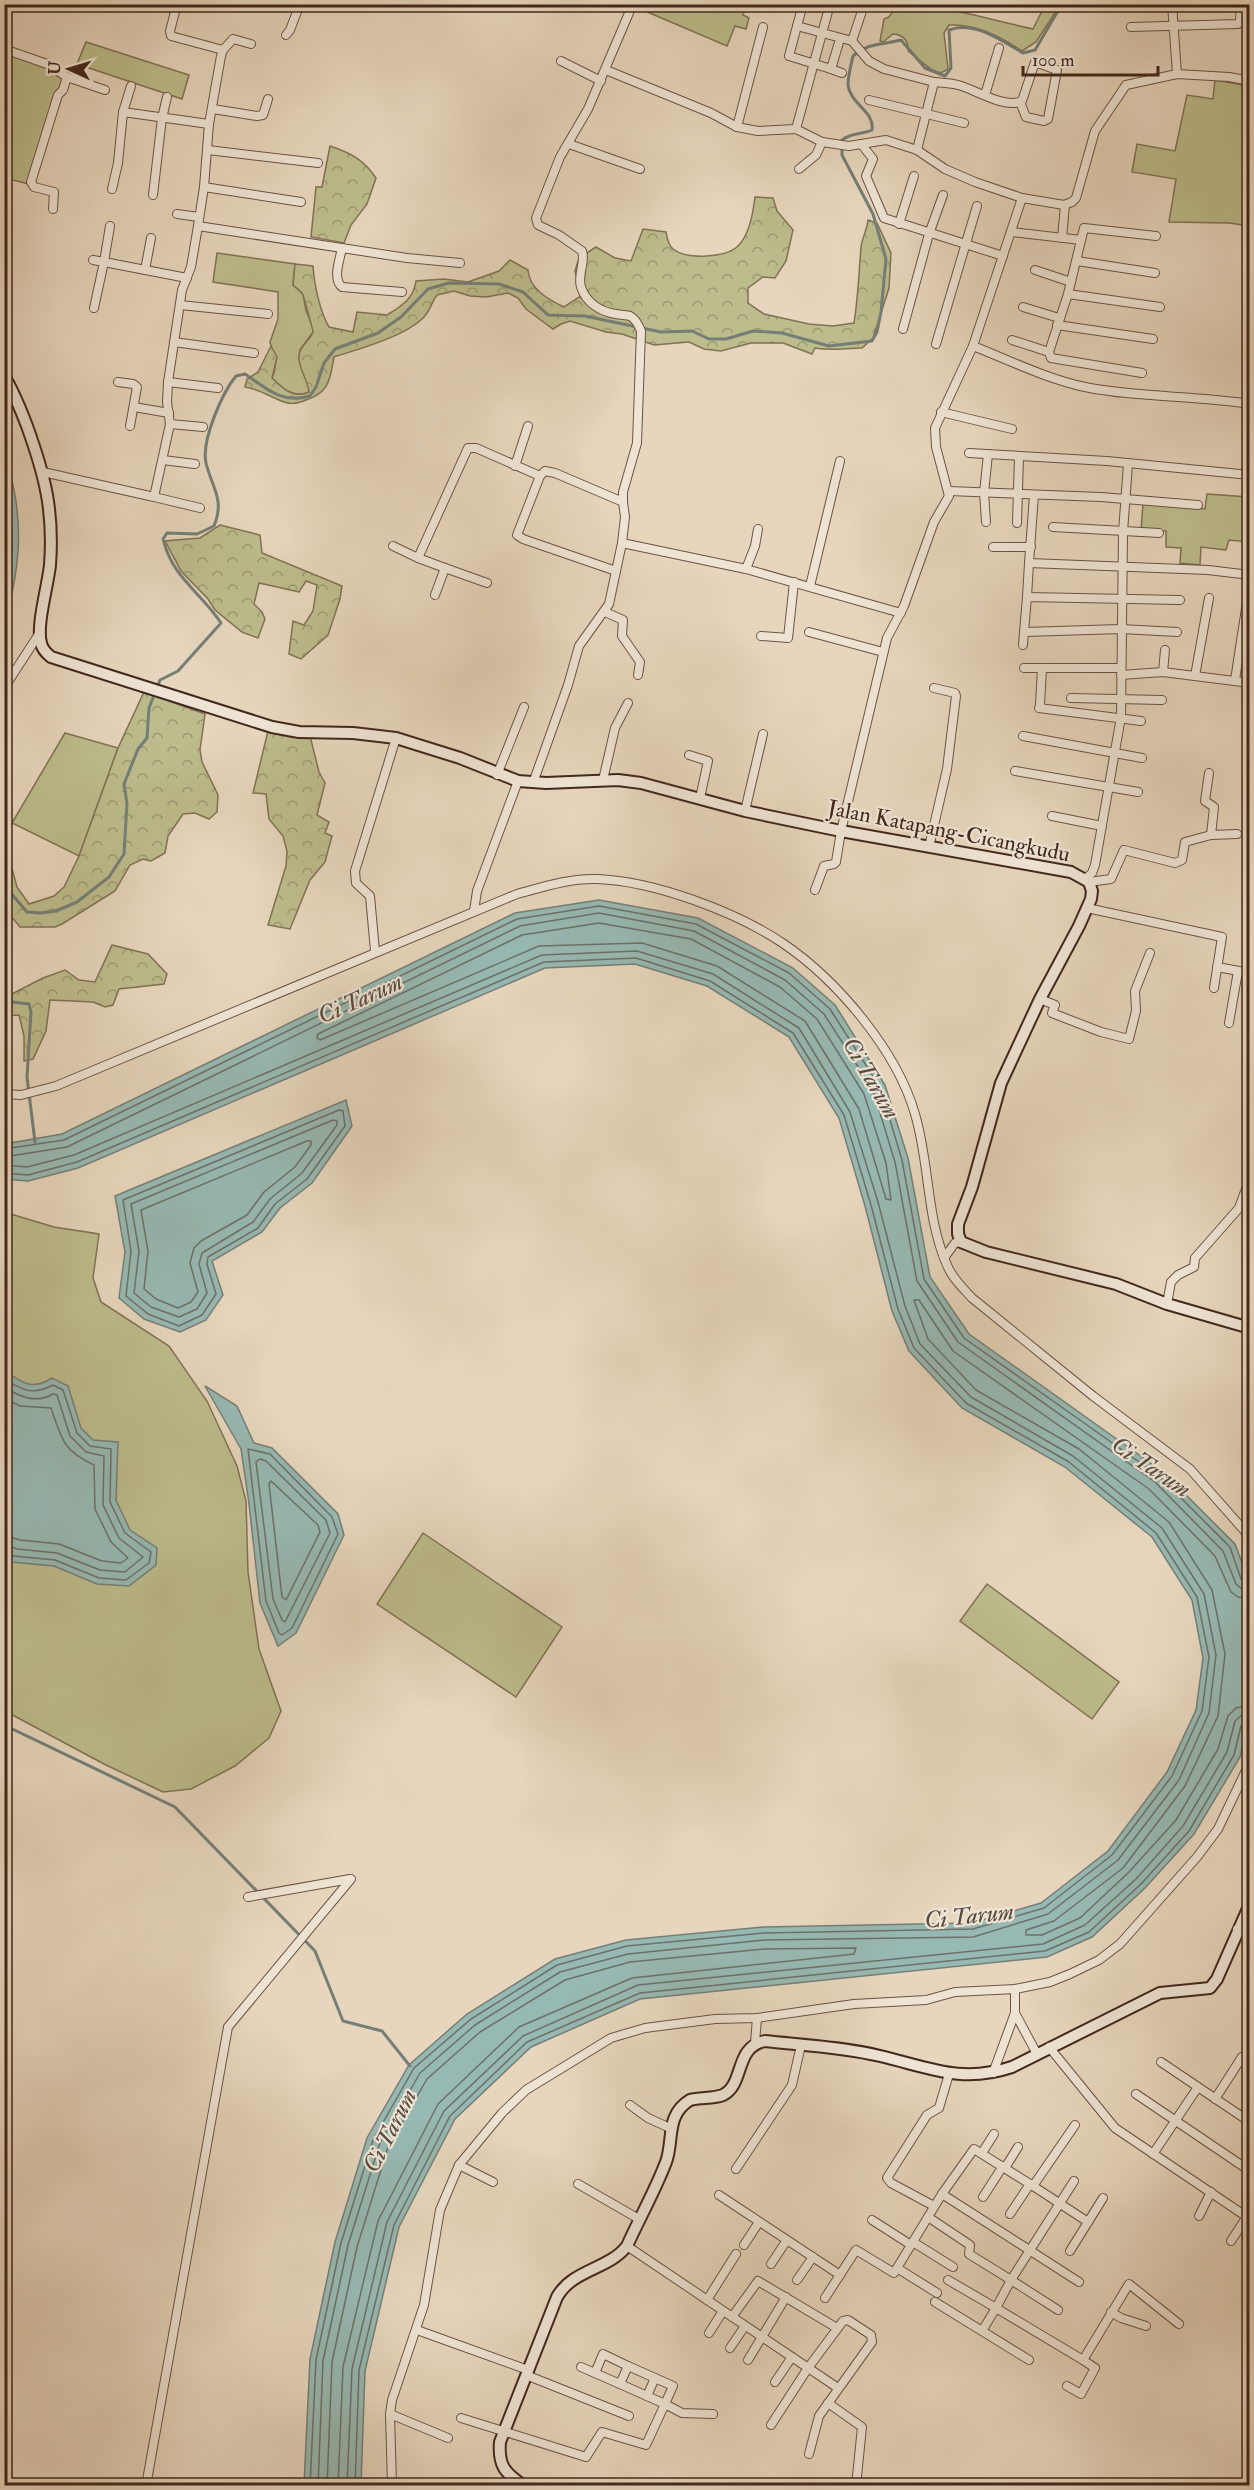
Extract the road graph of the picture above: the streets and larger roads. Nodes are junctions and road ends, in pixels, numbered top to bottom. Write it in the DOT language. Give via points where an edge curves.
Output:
graph roads {
  1 [pos="177,4"];
  2 [pos="300,4"];
  3 [pos="628,4"];
  4 [pos="803,4"];
  5 [pos="830,4"];
  6 [pos="1172,4"];
  7 [pos="1241,4"];
  8 [pos="863,8"];
  9 [pos="1174,24"];
  10 [pos="797,26"];
  11 [pos="763,27"];
  12 [pos="1131,27"];
  13 [pos="821,33"];
  14 [pos="286,35"];
  15 [pos="840,39"];
  16 [pos="251,44"];
  17 [pos="854,44"];
  18 [pos="999,48"];
  19 [pos="4,49"];
  20 [pos="223,50"];
  21 [pos="561,61"];
  22 [pos="812,64"];
  23 [pos="831,69"];
  24 [pos="606,70"];
  25 [pos="842,73"];
  26 [pos="1176,74"];
  27 [pos="67,77"];
  28 [pos="601,81"];
  29 [pos="1250,81"];
  30 [pos="934,82"];
  31 [pos="131,86"];
  32 [pos="105,90"];
  33 [pos="985,95"];
  34 [pos="167,96"];
  35 [pos="268,99"];
  36 [pos="869,100"];
  37 [pos="1020,102"];
  38 [pos="213,109"];
  39 [pos="123,112"];
  40 [pos="926,112"];
  41 [pos="162,118"];
  42 [pos="964,123"];
  43 [pos="209,124"];
  44 [pos="737,127"];
  45 [pos="796,129"];
  46 [pos="822,142"];
  47 [pos="569,144"];
  48 [pos="862,145"];
  49 [pos="208,150"];
  50 [pos="917,150"];
  51 [pos="318,163"];
  52 [pos="640,169"];
  53 [pos="799,169"];
  54 [pos="914,176"];
  55 [pos="204,187"];
  56 [pos="112,189"];
  57 [pos="153,195"];
  58 [pos="943,195"];
  59 [pos="1022,198"];
  60 [pos="301,202"];
  61 [pos="1065,205"];
  62 [pos="977,206"];
  63 [pos="53,209"];
  64 [pos="177,214"];
  65 [pos="198,221"];
  66 [pos="899,224"];
  67 [pos="110,226"];
  68 [pos="1011,232"];
  69 [pos="928,234"];
  70 [pos="1156,236"];
  71 [pos="151,238"];
  72 [pos="1062,238"];
  73 [pos="1081,240"];
  74 [pos="966,245"];
  75 [pos="342,248"];
  76 [pos="1003,256"];
  77 [pos="93,260"];
  78 [pos="1077,261"];
  79 [pos="104,262"];
  80 [pos="460,263"];
  81 [pos="144,270"];
  82 [pos="1035,270"];
  83 [pos="1155,273"];
  84 [pos="187,278"];
  85 [pos="1071,282"];
  86 [pos="402,292"];
  87 [pos="1068,294"];
  88 [pos="180,305"];
  89 [pos="1023,307"];
  90 [pos="1160,307"];
  91 [pos="94,308"];
  92 [pos="268,314"];
  93 [pos="1058,322"];
  94 [pos="903,329"];
  95 [pos="1153,339"];
  96 [pos="1012,340"];
  97 [pos="174,342"];
  98 [pos="936,344"];
  99 [pos="973,346"];
  100 [pos="1049,352"];
  101 [pos="254,353"];
  102 [pos="1142,373"];
  103 [pos="4,376"];
  104 [pos="118,382"];
  105 [pos="168,382"];
  106 [pos="218,388"];
  107 [pos="1250,404"];
  108 [pos="134,407"];
  109 [pos="941,412"];
  110 [pos="169,413"];
  111 [pos="170,424"];
  112 [pos="130,426"];
  113 [pos="528,426"];
  114 [pos="203,427"];
  115 [pos="1012,429"];
  116 [pos="969,453"];
  117 [pos="988,454"];
  118 [pos="1019,457"];
  119 [pos="163,460"];
  120 [pos="840,461"];
  121 [pos="195,464"];
  122 [pos="1128,464"];
  123 [pos="515,465"];
  124 [pos="43,472"];
  125 [pos="1250,475"];
  126 [pos="540,476"];
  127 [pos="949,491"];
  128 [pos="984,494"];
  129 [pos="1018,495"];
  130 [pos="1034,495"];
  131 [pos="154,497"];
  132 [pos="1124,499"];
  133 [pos="623,501"];
  134 [pos="1198,505"];
  135 [pos="200,508"];
  136 [pos="986,522"];
  137 [pos="1017,523"];
  138 [pos="1053,527"];
  139 [pos="758,529"];
  140 [pos="1123,532"];
  141 [pos="1159,533"];
  142 [pos="622,543"];
  143 [pos="393,546"];
  144 [pos="993,547"];
  145 [pos="1031,547"];
  146 [pos="418,558"];
  147 [pos="1029,563"];
  148 [pos="1122,565"];
  149 [pos="445,568"];
  150 [pos="746,569"];
  151 [pos="616,571"];
  152 [pos="1250,575"];
  153 [pos="794,582"];
  154 [pos="487,583"];
  155 [pos="810,586"];
  156 [pos="435,595"];
  157 [pos="1027,597"];
  158 [pos="1121,598"];
  159 [pos="1209,598"];
  160 [pos="1180,600"];
  161 [pos="1247,602"];
  162 [pos="605,612"];
  163 [pos="901,613"];
  164 [pos="1121,629"];
  165 [pos="1024,632"];
  166 [pos="1178,632"];
  167 [pos="39,633"];
  168 [pos="809,633"];
  169 [pos="761,636"];
  170 [pos="1023,645"];
  171 [pos="1165,650"];
  172 [pos="883,652"];
  173 [pos="1024,668"];
  174 [pos="1042,668"];
  175 [pos="1121,672"];
  176 [pos="1163,672"];
  177 [pos="638,675"];
  178 [pos="1195,675"];
  179 [pos="1235,680"];
  180 [pos="1250,683"];
  181 [pos="4,688"];
  182 [pos="934,688"];
  183 [pos="1071,698"];
  184 [pos="1121,699"];
  185 [pos="1162,700"];
  186 [pos="628,704"];
  187 [pos="524,707"];
  188 [pos="1121,717"];
  189 [pos="1141,720"];
  190 [pos="763,734"];
  191 [pos="1023,736"];
  192 [pos="396,738"];
  193 [pos="1115,753"];
  194 [pos="689,754"];
  195 [pos="1142,758"];
  196 [pos="1015,771"];
  197 [pos="1209,773"];
  198 [pos="497,775"];
  199 [pos="603,780"];
  200 [pos="518,781"];
  201 [pos="533,783"];
  202 [pos="1109,787"];
  203 [pos="1138,792"];
  204 [pos="700,798"];
  205 [pos="745,811"];
  206 [pos="1052,816"];
  207 [pos="1102,826"];
  208 [pos="841,831"];
  209 [pos="1237,834"];
  210 [pos="1211,835"];
  211 [pos="929,847"];
  212 [pos="1087,881"];
  213 [pos="815,890"];
  214 [pos="1087,908"];
  215 [pos="474,911"];
  216 [pos="375,951"];
  217 [pos="1150,953"];
  218 [pos="1217,967"];
  219 [pos="1238,971"];
  220 [pos="1250,973"];
  221 [pos="1214,988"];
  222 [pos="1040,999"];
  223 [pos="1228,1023"];
  224 [pos="4,1094"];
  225 [pos="1250,1178"];
  226 [pos="961,1242"];
  227 [pos="944,1258"];
  228 [pos="1167,1304"];
  229 [pos="1250,1328"];
  230 [pos="1250,1537"];
  231 [pos="1250,1762"];
  232 [pos="248,1897"];
  233 [pos="1250,1904"];
  234 [pos="1237,1929"];
  235 [pos="1250,1934"];
  236 [pos="1015,1989"];
  237 [pos="1015,2013"];
  238 [pos="757,2018"];
  239 [pos="755,2043"];
  240 [pos="801,2045"];
  241 [pos="1049,2047"];
  242 [pos="1037,2054"];
  243 [pos="1242,2057"];
  244 [pos="1161,2062"];
  245 [pos="993,2073"];
  246 [pos="949,2074"];
  247 [pos="1198,2087"];
  248 [pos="1136,2094"];
  249 [pos="1215,2099"];
  250 [pos="630,2105"];
  251 [pos="1175,2120"];
  252 [pos="1250,2122"];
  253 [pos="1075,2125"];
  254 [pos="670,2128"];
  255 [pos="994,2134"];
  256 [pos="1018,2147"];
  257 [pos="982,2153"];
  258 [pos="1154,2154"];
  259 [pos="459,2165"];
  260 [pos="1004,2167"];
  261 [pos="736,2169"];
  262 [pos="1250,2171"];
  263 [pos="1074,2181"];
  264 [pos="493,2182"];
  265 [pos="578,2184"];
  266 [pos="1032,2185"];
  267 [pos="1211,2192"];
  268 [pos="942,2194"];
  269 [pos="719,2195"];
  270 [pos="983,2197"];
  271 [pos="1103,2198"];
  272 [pos="1059,2203"];
  273 [pos="934,2206"];
  274 [pos="1010,2214"];
  275 [pos="1199,2216"];
  276 [pos="1249,2216"];
  277 [pos="928,2217"];
  278 [pos="639,2219"];
  279 [pos="872,2220"];
  280 [pos="759,2222"];
  281 [pos="1088,2222"];
  282 [pos="787,2240"];
  283 [pos="1231,2241"];
  284 [pos="912,2244"];
  285 [pos="744,2245"];
  286 [pos="627,2246"];
  287 [pos="1030,2249"];
  288 [pos="1070,2251"];
  289 [pos="736,2254"];
  290 [pos="813,2257"];
  291 [pos="771,2264"];
  292 [pos="953,2267"];
  293 [pos="897,2268"];
  294 [pos="840,2275"];
  295 [pos="797,2280"];
  296 [pos="948,2280"];
  297 [pos="1011,2280"];
  298 [pos="1079,2282"];
  299 [pos="937,2293"];
  300 [pos="786,2297"];
  301 [pos="825,2298"];
  302 [pos="706,2300"];
  303 [pos="935,2302"];
  304 [pos="996,2308"];
  305 [pos="1058,2310"];
  306 [pos="723,2311"];
  307 [pos="1111,2312"];
  308 [pos="732,2317"];
  309 [pos="1179,2324"];
  310 [pos="745,2326"];
  311 [pos="1146,2326"];
  312 [pos="837,2328"];
  313 [pos="417,2330"];
  314 [pos="982,2331"];
  315 [pos="709,2333"];
  316 [pos="763,2338"];
  317 [pos="730,2348"];
  318 [pos="792,2357"];
  319 [pos="748,2360"];
  320 [pos="1029,2360"];
  321 [pos="1083,2360"];
  322 [pos="628,2366"];
  323 [pos="581,2367"];
  324 [pos="808,2368"];
  325 [pos="527,2372"];
  326 [pos="595,2373"];
  327 [pos="655,2378"];
  328 [pos="775,2382"];
  329 [pos="620,2384"];
  330 [pos="1067,2386"];
  331 [pos="838,2388"];
  332 [pos="647,2396"];
  333 [pos="828,2403"];
  334 [pos="665,2404"];
  335 [pos="390,2414"];
  336 [pos="713,2414"];
  337 [pos="629,2416"];
  338 [pos="461,2418"];
  339 [pos="771,2425"];
  340 [pos="504,2432"];
  341 [pos="448,2438"];
  342 [pos="809,2454"];
  343 [pos="146,2486"];
  344 [pos="392,2486"];
  345 [pos="524,2486"];
  346 [pos="856,2486"];
  1 -- 20 [label="street" via="171,36"];
  2 -- 14 [label="street"];
  3 -- 24 [label="street"];
  4 -- 10 [label="street"];
  5 -- 13 [label="street"];
  6 -- 9 [label="street"];
  7 -- 9 [label="street" via="1238,24"];
  8 -- 17 [label="street"];
  9 -- 12 [label="street"];
  9 -- 26 [label="street"];
  10 -- 13 [label="street"];
  10 -- 22 [label="street" via="785,55"];
  11 -- 44 [label="street"];
  13 -- 15 [label="street"];
  13 -- 22 [label="street"];
  15 -- 17 [label="street"];
  15 -- 23 [label="street"];
  16 -- 20 [label="street" via="233,39"];
  17 -- 30 [label="street" via="884,69"];
  18 -- 33 [label="street"];
  19 -- 27 [label="street" via="47,64"];
  20 -- 38 [label="street"];
  21 -- 28 [label="street"];
  22 -- 23 [label="street"];
  22 -- 45 [label="street"];
  23 -- 25 [label="street"];
  24 -- 28 [label="street"];
  24 -- 44 [label="street"];
  26 -- 29 [label="street"];
  26 -- 61 [label="street" via="1126,86 1095,131 1080,190"];
  27 -- 32 [label="street"];
  27 -- 63 [label="street" via="31,182 34,187 54,192"];
  28 -- 47 [label="street"];
  30 -- 33 [label="street" via="959,85"];
  30 -- 40 [label="street"];
  31 -- 39 [label="street"];
  33 -- 37 [label="street"];
  34 -- 41 [label="street"];
  35 -- 38 [label="street" via="264,115"];
  36 -- 40 [label="street"];
  37 -- 37 [label="street" via="1026,117 1048,119 1057,70 1035,62"];
  38 -- 43 [label="street"];
  39 -- 41 [label="street"];
  39 -- 56 [label="street"];
  40 -- 42 [label="street"];
  40 -- 50 [label="street"];
  41 -- 43 [label="street"];
  41 -- 57 [label="street"];
  43 -- 49 [label="street"];
  44 -- 45 [label="street" via="758,131"];
  45 -- 46 [label="street"];
  46 -- 48 [label="street"];
  46 -- 53 [label="street" via="816,155"];
  47 -- 52 [label="street"];
  47 -- 133 [label="street" via="560,157 536,222 582,251 581,288 594,306 630,316 641,331 637,443"];
  48 -- 50 [label="street" via="886,140"];
  48 -- 66 [label="street" via="873,159 866,176 884,218"];
  49 -- 51 [label="street"];
  49 -- 55 [label="street"];
  50 -- 59 [label="street" via="945,169"];
  54 -- 66 [label="street"];
  55 -- 60 [label="street"];
  55 -- 65 [label="street"];
  58 -- 69 [label="street"];
  59 -- 61 [label="street"];
  59 -- 68 [label="street"];
  61 -- 72 [label="street"];
  62 -- 74 [label="street"];
  64 -- 65 [label="street"];
  65 -- 75 [label="street"];
  65 -- 84 [label="street"];
  66 -- 69 [label="street"];
  67 -- 79 [label="street"];
  68 -- 72 [label="street"];
  68 -- 76 [label="street"];
  69 -- 74 [label="street"];
  69 -- 94 [label="street"];
  70 -- 73 [label="street" via="1086,227"];
  71 -- 81 [label="street"];
  72 -- 73 [label="street"];
  73 -- 78 [label="street"];
  74 -- 76 [label="street"];
  74 -- 98 [label="street"];
  75 -- 80 [label="street"];
  75 -- 86 [label="street" via="336,279 342,287"];
  76 -- 99 [label="street"];
  77 -- 79 [label="street"];
  78 -- 83 [label="street"];
  78 -- 85 [label="street"];
  79 -- 81 [label="street"];
  79 -- 91 [label="street"];
  81 -- 84 [label="street"];
  82 -- 85 [label="street"];
  84 -- 88 [label="street"];
  85 -- 87 [label="street"];
  87 -- 90 [label="street"];
  87 -- 93 [label="street"];
  88 -- 92 [label="street"];
  88 -- 97 [label="street"];
  89 -- 93 [label="street"];
  93 -- 95 [label="street"];
  93 -- 100 [label="street"];
  96 -- 100 [label="street"];
  97 -- 101 [label="street"];
  97 -- 105 [label="street"];
  99 -- 107 [label="street" via="1087,387"];
  99 -- 109 [label="street"];
  100 -- 102 [label="street" via="1051,358"];
  103 -- 124 [label="street"];
  104 -- 108 [label="street" via="137,387"];
  105 -- 106 [label="street"];
  105 -- 110 [label="street"];
  108 -- 110 [label="street"];
  108 -- 112 [label="street"];
  109 -- 115 [label="street"];
  109 -- 127 [label="street" via="934,435"];
  110 -- 111 [label="street"];
  111 -- 114 [label="street"];
  111 -- 119 [label="street"];
  113 -- 123 [label="street"];
  116 -- 117 [label="street"];
  117 -- 118 [label="street"];
  117 -- 128 [label="street"];
  118 -- 122 [label="street"];
  118 -- 129 [label="street"];
  119 -- 121 [label="street"];
  119 -- 131 [label="street"];
  120 -- 155 [label="street"];
  122 -- 125 [label="street"];
  122 -- 132 [label="street"];
  123 -- 126 [label="street"];
  123 -- 146 [label="street" via="468,448"];
  124 -- 131 [label="street"];
  124 -- 167 [label="street" via="51,529 50,564"];
  126 -- 133 [label="street" via="545,471 555,473"];
  126 -- 151 [label="street" via="518,537"];
  127 -- 128 [label="street"];
  127 -- 163 [label="street"];
  128 -- 129 [label="street"];
  128 -- 136 [label="street"];
  129 -- 130 [label="street"];
  129 -- 137 [label="street"];
  130 -- 132 [label="street"];
  130 -- 145 [label="street"];
  131 -- 135 [label="street"];
  132 -- 134 [label="street"];
  132 -- 140 [label="street"];
  133 -- 142 [label="street"];
  138 -- 140 [label="street"];
  139 -- 150 [label="street"];
  140 -- 141 [label="street"];
  140 -- 148 [label="street"];
  142 -- 150 [label="street"];
  142 -- 151 [label="street"];
  143 -- 146 [label="street"];
  144 -- 145 [label="street"];
  145 -- 147 [label="street"];
  146 -- 149 [label="street"];
  147 -- 148 [label="street"];
  147 -- 157 [label="street"];
  148 -- 152 [label="street"];
  148 -- 158 [label="street"];
  149 -- 154 [label="street"];
  149 -- 156 [label="street"];
  150 -- 153 [label="street"];
  151 -- 162 [label="street"];
  153 -- 155 [label="street"];
  153 -- 169 [label="street" via="788,638"];
  155 -- 163 [label="street"];
  157 -- 158 [label="street"];
  157 -- 165 [label="street"];
  158 -- 160 [label="street"];
  158 -- 164 [label="street"];
  159 -- 178 [label="street"];
  161 -- 179 [label="street"];
  162 -- 177 [label="street" via="623,620 622,636 640,662"];
  162 -- 201 [label="street" via="579,646"];
  163 -- 172 [label="street"];
  164 -- 165 [label="street"];
  164 -- 166 [label="street"];
  164 -- 175 [label="street"];
  165 -- 170 [label="street"];
  167 -- 181 [label="street"];
  167 -- 192 [label="street, Jalan Katapang-Cicangkudu" via="51,657 287,730"];
  168 -- 172 [label="street"];
  171 -- 176 [label="street"];
  172 -- 208 [label="street"];
  173 -- 174 [label="street"];
  174 -- 175 [label="street"];
  174 -- 188 [label="street" via="1039,706"];
  175 -- 176 [label="street"];
  175 -- 184 [label="street"];
  176 -- 178 [label="street"];
  178 -- 179 [label="street"];
  179 -- 180 [label="street"];
  182 -- 211 [label="street" via="956,696 947,769"];
  183 -- 184 [label="street"];
  184 -- 185 [label="street"];
  184 -- 188 [label="street"];
  186 -- 199 [label="street" via="615,728"];
  187 -- 198 [label="street"];
  188 -- 189 [label="street"];
  188 -- 193 [label="street"];
  190 -- 205 [label="street"];
  191 -- 193 [label="street"];
  192 -- 198 [label="street, Jalan Katapang-Cicangkudu" via="460,758"];
  192 -- 216 [label="street" via="355,871 356,883 370,896"];
  193 -- 195 [label="street"];
  193 -- 202 [label="street"];
  194 -- 204 [label="street" via="708,760"];
  196 -- 202 [label="street"];
  197 -- 210 [label="street" via="1205,801 1214,807"];
  198 -- 200 [label="street, Jalan Katapang-Cicangkudu"];
  199 -- 201 [label="street, Jalan Katapang-Cicangkudu"];
  199 -- 204 [label="street, Jalan Katapang-Cicangkudu" via="641,783"];
  200 -- 201 [label="street, Jalan Katapang-Cicangkudu"];
  200 -- 215 [label="street" via="477,891"];
  202 -- 203 [label="street"];
  202 -- 207 [label="street"];
  204 -- 205 [label="street, Jalan Katapang-Cicangkudu"];
  205 -- 208 [label="street, Jalan Katapang-Cicangkudu"];
  206 -- 207 [label="street"];
  207 -- 212 [label="street" via="1095,865"];
  208 -- 211 [label="street, Jalan Katapang-Cicangkudu"];
  208 -- 213 [label="street" via="836,862 824,866"];
  209 -- 210 [label="street"];
  210 -- 212 [label="street" via="1185,842 1179,863 1124,850 1111,879"];
  211 -- 212 [label="street, Jalan Katapang-Cicangkudu" via="1061,870"];
  212 -- 214 [label="street, Jalan Katapang-Cicangkudu" via="1092,891"];
  214 -- 218 [label="street" via="1222,937"];
  214 -- 222 [label="street, Jalan Katapang-Cicangkudu"];
  215 -- 216 [label="street"];
  215 -- 227 [label="street" via="552,884 596,879 628,882 705,905 784,944 848,1002 873,1030 891,1061 915,1114"];
  216 -- 224 [label="street" via="56,1086 21,1095"];
  217 -- 222 [label="street" via="1136,991 1129,1039 1052,1013 1055,1005"];
  218 -- 219 [label="street"];
  218 -- 221 [label="street"];
  219 -- 220 [label="street"];
  219 -- 223 [label="street"];
  222 -- 226 [label="street, Jalan Katapang-Cicangkudu" via="1001,1083 958,1224"];
  225 -- 228 [label="street" via="1239,1208 1195,1258 1194,1267 1171,1282"];
  226 -- 227 [label="street"];
  226 -- 228 [label="street" via="986,1252 1116,1284"];
  227 -- 230 [label="street" via="952,1275 972,1298 1191,1469"];
  228 -- 229 [label="street"];
  231 -- 236 [label="street" via="1218,1830 1120,1944 1070,1974"];
  232 -- 343 [label="street" via="351,1879 228,2027"];
  233 -- 234 [label="street"];
  234 -- 235 [label="street"];
  234 -- 241 [label="street" via="1210,1988 1160,1993"];
  236 -- 237 [label="street"];
  236 -- 238 [label="street" via="955,1992 926,2000 854,2004"];
  237 -- 242 [label="street"];
  237 -- 245 [label="street"];
  238 -- 239 [label="street"];
  238 -- 259 [label="street" via="645,2028 611,2038 514,2100"];
  239 -- 240 [label="street"];
  239 -- 254 [label="street" via="747,2051 729,2090 686,2102"];
  240 -- 246 [label="street" via="879,2055"];
  240 -- 261 [label="street" via="792,2085"];
  241 -- 242 [label="street"];
  241 -- 258 [label="street" via="1107,2120"];
  242 -- 245 [label="street"];
  243 -- 249 [label="street"];
  244 -- 247 [label="street"];
  245 -- 246 [label="street"];
  246 -- 273 [label="street" via="941,2104 927,2115 887,2178"];
  247 -- 249 [label="street"];
  247 -- 251 [label="street"];
  248 -- 251 [label="street"];
  249 -- 252 [label="street"];
  250 -- 254 [label="street"];
  251 -- 258 [label="street"];
  251 -- 262 [label="street"];
  253 -- 266 [label="street"];
  254 -- 278 [label="street" via="666,2161"];
  255 -- 257 [label="street"];
  256 -- 260 [label="street"];
  257 -- 260 [label="street"];
  257 -- 268 [label="street" via="972,2149"];
  258 -- 267 [label="street"];
  259 -- 264 [label="street"];
  259 -- 313 [label="street" via="440,2210"];
  260 -- 266 [label="street"];
  260 -- 270 [label="street"];
  263 -- 272 [label="street"];
  265 -- 278 [label="street"];
  266 -- 272 [label="street"];
  266 -- 274 [label="street"];
  267 -- 275 [label="street"];
  267 -- 276 [label="street"];
  268 -- 273 [label="street"];
  268 -- 287 [label="street"];
  269 -- 280 [label="street"];
  271 -- 281 [label="street"];
  272 -- 281 [label="street"];
  272 -- 287 [label="street"];
  273 -- 277 [label="street"];
  276 -- 283 [label="street"];
  277 -- 284 [label="street"];
  277 -- 297 [label="street" via="970,2245 969,2254"];
  278 -- 286 [label="street"];
  279 -- 284 [label="street"];
  280 -- 282 [label="street"];
  280 -- 285 [label="street"];
  281 -- 288 [label="street"];
  282 -- 290 [label="street"];
  282 -- 291 [label="street"];
  284 -- 292 [label="street"];
  284 -- 293 [label="street"];
  286 -- 302 [label="street"];
  286 -- 325 [label="street" via="619,2257 573,2278 562,2289"];
  287 -- 297 [label="street"];
  287 -- 298 [label="street"];
  289 -- 302 [label="street"];
  290 -- 294 [label="street"];
  290 -- 295 [label="street"];
  293 -- 294 [label="street" via="894,2273 856,2250"];
  293 -- 299 [label="street"];
  294 -- 301 [label="street"];
  296 -- 304 [label="street"];
  297 -- 304 [label="street"];
  297 -- 305 [label="street"];
  300 -- 308 [label="street" via="757,2281"];
  300 -- 312 [label="street"];
  300 -- 316 [label="street"];
  302 -- 306 [label="street"];
  303 -- 314 [label="street"];
  304 -- 314 [label="street"];
  304 -- 321 [label="street"];
  306 -- 308 [label="street"];
  306 -- 315 [label="street"];
  307 -- 309 [label="street" via="1129,2284"];
  307 -- 311 [label="street"];
  307 -- 321 [label="street"];
  308 -- 310 [label="street"];
  310 -- 316 [label="street"];
  310 -- 317 [label="street"];
  312 -- 324 [label="street"];
  312 -- 331 [label="street" via="846,2319 873,2339"];
  313 -- 325 [label="street"];
  313 -- 335 [label="street"];
  314 -- 320 [label="street"];
  316 -- 318 [label="street"];
  316 -- 319 [label="street"];
  318 -- 324 [label="street"];
  318 -- 328 [label="street"];
  321 -- 330 [label="street" via="1095,2368 1081,2394"];
  322 -- 326 [label="street" via="603,2355"];
  322 -- 327 [label="street"];
  322 -- 329 [label="street"];
  323 -- 326 [label="street"];
  324 -- 331 [label="street"];
  324 -- 339 [label="street"];
  325 -- 337 [label="street"];
  325 -- 340 [label="street"];
  326 -- 329 [label="street"];
  327 -- 332 [label="street"];
  327 -- 334 [label="street" via="673,2386"];
  329 -- 332 [label="street"];
  331 -- 333 [label="street"];
  332 -- 334 [label="street"];
  333 -- 342 [label="street" via="816,2421"];
  333 -- 346 [label="street" via="862,2427"];
  334 -- 336 [label="street" via="682,2414"];
  334 -- 340 [label="street" via="646,2445 602,2432 586,2457"];
  335 -- 341 [label="street"];
  335 -- 344 [label="street"];
  338 -- 340 [label="street"];
  340 -- 345 [label="street" via="499,2460"];
}
